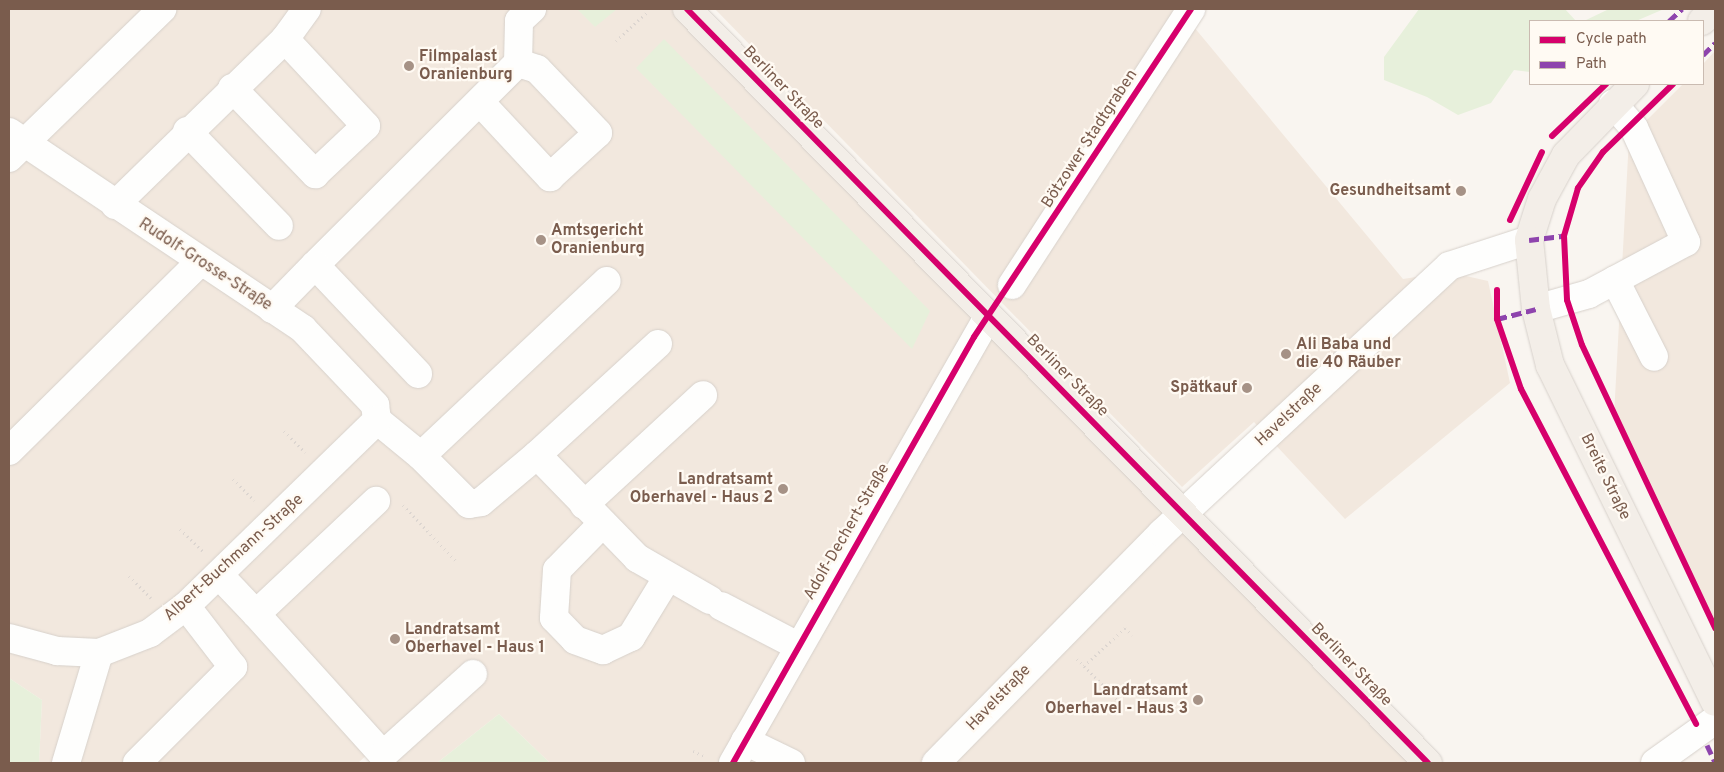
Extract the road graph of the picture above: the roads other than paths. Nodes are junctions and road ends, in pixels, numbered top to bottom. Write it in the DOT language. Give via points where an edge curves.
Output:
graph roads {
  1 [pos="162,9"];
  2 [pos="307,9"];
  3 [pos="532,9"];
  4 [pos="687,9"];
  5 [pos="1191,9"];
  6 [pos="1715,9"];
  7 [pos="1703,20"];
  8 [pos="285,39"];
  9 [pos="518,63"];
  10 [pos="1634,85"];
  11 [pos="232,88"];
  12 [pos="480,102"];
  13 [pos="1614,104"];
  14 [pos="187,131"];
  15 [pos="14,144"];
  16 [pos="115,205"];
  17 [pos="279,226"];
  18 [pos="1529,240"];
  19 [pos="200,262"];
  20 [pos="315,265"];
  21 [pos="1615,280"];
  22 [pos="607,281"];
  23 [pos="1012,285"];
  24 [pos="1536,308"];
  25 [pos="272,309"];
  26 [pos="988,317"];
  27 [pos="658,344"];
  28 [pos="1654,357"];
  29 [pos="418,374"];
  30 [pos="703,395"];
  31 [pos="377,420"];
  32 [pos="9,452"];
  33 [pos="537,455"];
  34 [pos="421,456"];
  35 [pos="376,501"];
  36 [pos="1183,512"];
  37 [pos="593,515"];
  38 [pos="219,575"];
  39 [pos="666,578"];
  40 [pos="186,606"];
  41 [pos="256,614"];
  42 [pos="9,638"];
  43 [pos="798,646"];
  44 [pos="99,652"];
  45 [pos="473,674"];
  46 [pos="1715,702"];
  47 [pos="1715,720"];
  48 [pos="739,752"];
  49 [pos="66,763"];
  50 [pos="137,763"];
  51 [pos="791,763"];
  52 [pos="936,763"];
  53 [pos="1428,763"];
  54 [pos="1655,763"];
  1 -- 15 [label="street"];
  2 -- 8 [label="street"];
  3 -- 9 [label="street" via="519,21"];
  4 -- 26 [label="main road, Berliner Straße"];
  5 -- 23 [label="street, Bötzower Stadtgraben"];
  6 -- 7 [label="main road"];
  8 -- 11 [label="street"];
  8 -- 11 [label="street" via="366,126 315,174"];
  9 -- 12 [label="street"];
  9 -- 12 [label="street" via="537,69 598,133 550,177"];
  10 -- 13 [label="main road"];
  11 -- 14 [label="street"];
  12 -- 20 [label="street"];
  13 -- 18 [label="main road" via="1566,155 1542,199"];
  13 -- 21 [label="street" via="1634,128 1686,242"];
  14 -- 16 [label="street"];
  14 -- 17 [label="street"];
  15 -- 16 [label="street, Rudolf-Grosse-Straße"];
  16 -- 19 [label="street, Rudolf-Grosse-Straße"];
  18 -- 24 [label="main road, Breite Straße"];
  18 -- 36 [label="street, Havelstraße" via="1449,266"];
  19 -- 25 [label="street, Rudolf-Grosse-Straße"];
  19 -- 32 [label="street"];
  20 -- 25 [label="street"];
  20 -- 29 [label="street"];
  21 -- 24 [label="street" via="1590,294"];
  21 -- 28 [label="street"];
  22 -- 34 [label="street"];
  24 -- 46 [label="main road, Breite Straße" via="1550,365"];
  25 -- 31 [label="street, Rudolf-Grosse-Straße" via="303,329 335,361 375,405"];
  26 -- 36 [label="main road, Berliner Straße"];
  26 -- 43 [label="street, Adolf-Dechert-Straße"];
  27 -- 33 [label="street"];
  30 -- 37 [label="street"];
  31 -- 34 [label="street"];
  31 -- 38 [label="street, Albert-Buchmann-Straße"];
  33 -- 34 [label="street" via="481,502 469,504"];
  33 -- 37 [label="street"];
  35 -- 41 [label="street"];
  36 -- 52 [label="street, Havelstraße"];
  36 -- 53 [label="main road, Berliner Straße"];
  37 -- 39 [label="street"];
  37 -- 39 [label="street" via="557,570 554,618 575,640 603,650 631,638"];
  38 -- 40 [label="street, Albert-Buchmann-Straße"];
  38 -- 41 [label="street"];
  39 -- 43 [label="street"];
  40 -- 44 [label="street, Albert-Buchmann-Straße" via="150,633"];
  40 -- 50 [label="street" via="233,667"];
  41 -- 45 [label="street" via="383,755"];
  42 -- 44 [label="street, Albert-Buchmann-Straße" via="58,651"];
  43 -- 48 [label="street, Adolf-Dechert-Straße"];
  44 -- 49 [label="street"];
  47 -- 54 [label="street"];
  48 -- 51 [label="street"];
}
